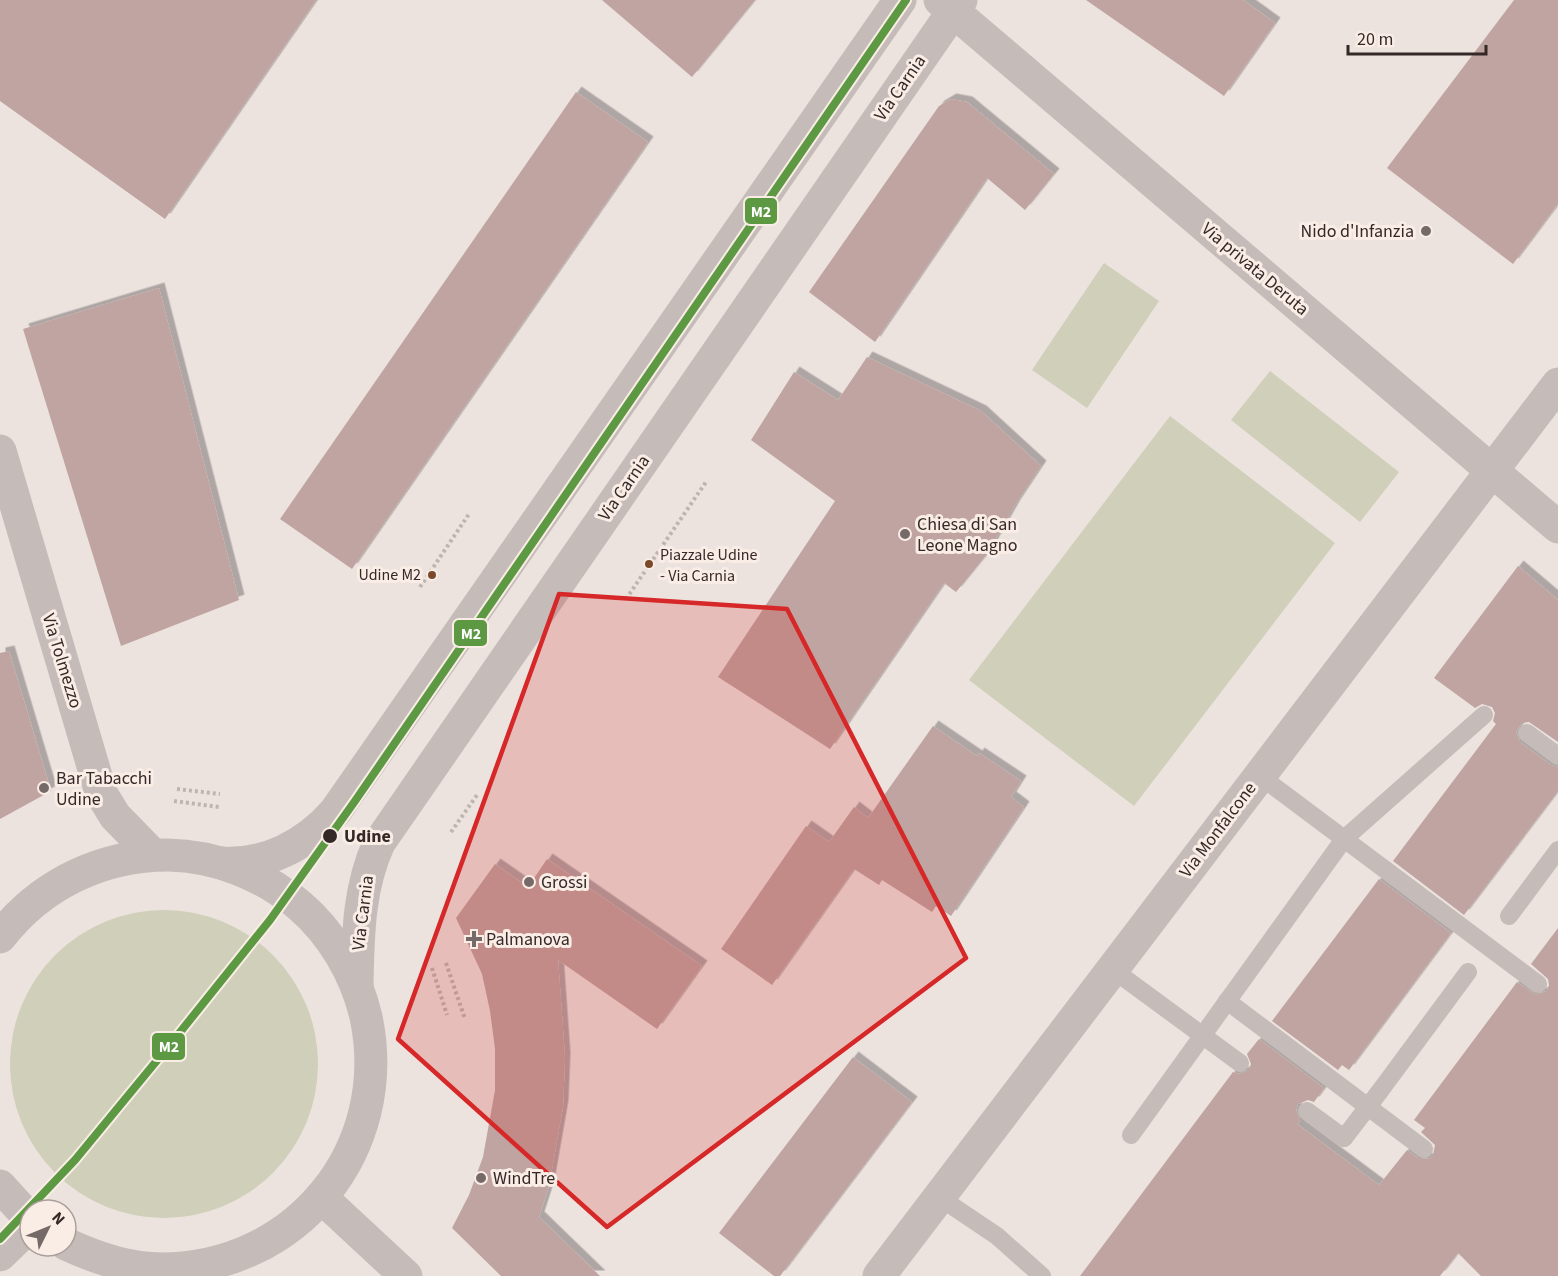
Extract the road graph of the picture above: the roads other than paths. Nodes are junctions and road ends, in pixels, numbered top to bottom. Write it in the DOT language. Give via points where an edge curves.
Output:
graph roads {
  1 [pos="900,0"];
  2 [pos="951,4"];
  3 [pos="1558,384"];
  4 [pos="0,451"];
  5 [pos="1492,471"];
  6 [pos="1558,527"];
  7 [pos="1484,715"];
  8 [pos="1527,733"];
  9 [pos="1558,756"];
  10 [pos="1260,776"];
  11 [pos="1344,839"];
  12 [pos="1558,850"];
  13 [pos="153,855"];
  14 [pos="221,863"];
  15 [pos="1509,916"];
  16 [pos="0,937"];
  17 [pos="1112,969"];
  18 [pos="1468,972"];
  19 [pos="1538,984"];
  20 [pos="357,986"];
  21 [pos="1227,1001"];
  22 [pos="1203,1035"];
  23 [pos="1240,1062"];
  24 [pos="1307,1111"];
  25 [pos="1131,1135"];
  26 [pos="1424,1149"];
  27 [pos="0,1186"];
  28 [pos="939,1197"];
  29 [pos="322,1198"];
  30 [pos="18,1206"];
  31 [pos="18,1238"];
  32 [pos="78,1249"];
  33 [pos="0,1256"];
  34 [pos="406,1276"];
  35 [pos="879,1276"];
  36 [pos="1042,1276"];
  1 -- 14 [label="street" via="335,812 313,834 288,850 242,864"];
  2 -- 5 [label="street, Via privata Deruta"];
  2 -- 20 [label="street, Via Carnia" via="379,843 364,882"];
  3 -- 5 [label="street, Via Monfalcone"];
  4 -- 13 [label="street, Via Tolmezzo" via="101,793 115,816"];
  5 -- 6 [label="street, Via privata Deruta"];
  5 -- 10 [label="street, Via Monfalcone"];
  7 -- 11 [label="lane"];
  8 -- 9 [label="lane"];
  10 -- 11 [label="lane"];
  10 -- 17 [label="street, Via Monfalcone"];
  11 -- 19 [label="lane"];
  11 -- 21 [label="lane"];
  12 -- 15 [label="lane"];
  13 -- 14 [label="street"];
  13 -- 16 [label="street" via="99,865 62,882 26,908"];
  14 -- 20 [label="street" via="279,890 308,913 339,952"];
  17 -- 22 [label="lane"];
  17 -- 28 [label="street, Via Monfalcone"];
  18 -- 24 [label="lane, bridge" via="1344,1138"];
  20 -- 29 [label="street" via="369,1032 367,1105 350,1155"];
  21 -- 22 [label="lane"];
  21 -- 26 [label="lane"];
  22 -- 23 [label="lane"];
  22 -- 25 [label="lane"];
  27 -- 30 [label="street"];
  28 -- 35 [label="street, Via Monfalcone"];
  28 -- 36 [label="lane" via="997,1236"];
  29 -- 32 [label="street" via="270,1240 236,1256 194,1267 161,1269 119,1264"];
  29 -- 34 [label="street"];
  31 -- 33 [label="street"];
}
